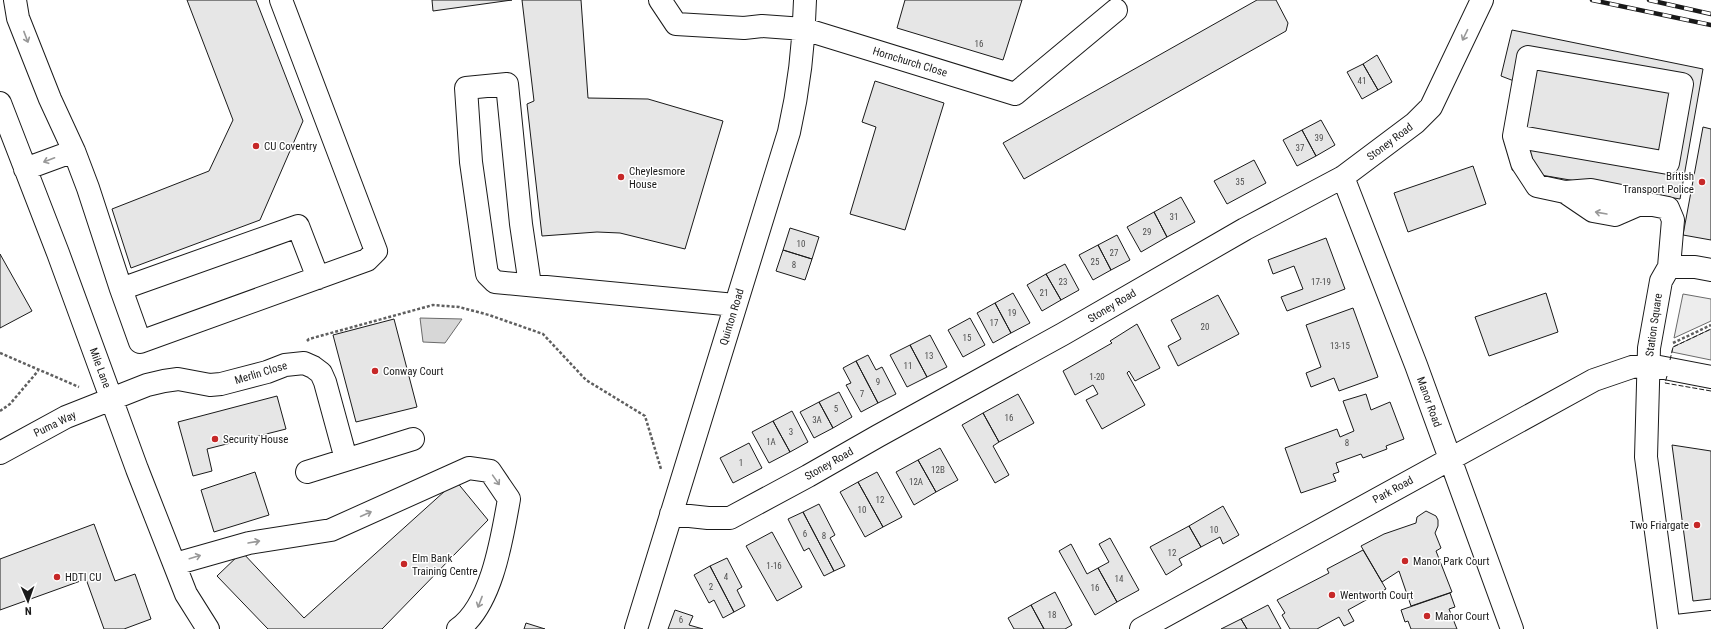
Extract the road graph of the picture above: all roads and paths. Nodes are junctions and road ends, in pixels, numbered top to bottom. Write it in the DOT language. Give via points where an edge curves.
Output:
graph roads {
  1 [pos="15,0"];
  2 [pos="281,0"];
  3 [pos="660,0"];
  4 [pos="805,0"];
  5 [pos="1482,0"];
  6 [pos="1116,10"];
  7 [pos="804,29"];
  8 [pos="0,103"];
  9 [pos="1514,136"];
  10 [pos="74,151"];
  11 [pos="25,169"];
  12 [pos="1343,177"];
  13 [pos="1669,267"];
  14 [pos="1711,270"];
  15 [pos="318,278"];
  16 [pos="530,285"];
  17 [pos="120,288"];
  18 [pos="735,305"];
  19 [pos="1711,325"];
  20 [pos="0,354"];
  21 [pos="285,365"];
  22 [pos="1649,365"];
  23 [pos="38,371"];
  24 [pos="1711,377"];
  25 [pos="112,400"];
  26 [pos="0,411"];
  27 [pos="413,439"];
  28 [pos="0,453"];
  29 [pos="346,459"];
  30 [pos="1450,459"];
  31 [pos="307,472"];
  32 [pos="662,472"];
  33 [pos="671,514"];
  34 [pos="175,564"];
  35 [pos="1711,622"];
  36 [pos="208,629"];
  37 [pos="458,629"];
  38 [pos="636,629"];
  39 [pos="1141,629"];
  40 [pos="1512,629"];
  41 [pos="1669,629"];
  42 [pos="1672,629"];
  1 -- 10 [label="street, one-way" via="18,18"];
  2 -- 15 [label="street" via="376,251 368,260"];
  3 -- 7 [label="street, Hornchurch Close" via="676,24"];
  4 -- 7 [label="street, Quinton Road"];
  5 -- 12 [label="street, Stoney Road, one-way" via="1431,107 1416,123"];
  6 -- 7 [label="street, Hornchurch Close" via="1015,94"];
  7 -- 18 [label="street, Quinton Road" via="797,97 789,132"];
  8 -- 11 [label="street, Mile Lane"];
  9 -- 9 [label="street" via="1668,163 1682,84 1520,55"];
  9 -- 13 [label="street" via="1522,163 1538,186 1565,192 1593,211 1615,215 1638,205 1668,208 1673,220"];
  10 -- 11 [label="street, one-way"];
  10 -- 17 [label="street"];
  11 -- 25 [label="street, Mile Lane"];
  12 -- 30 [label="street, Manor Road"];
  12 -- 33 [label="street, Stoney Road" via="1245,229 1063,334 730,518"];
  13 -- 14 [label="street"];
  13 -- 22 [label="street, Station Square" via="1661,281 1649,348"];
  15 -- 17 [label="street" via="298,226"];
  15 -- 17 [label="street" via="140,342"];
  16 -- 16 [label="street" via="521,224 507,84 466,88 471,162 487,274 495,282"];
  16 -- 18 [label="street"];
  18 -- 33 [label="street, Quinton Road"];
  19 -- 22 [label="path" via="1674,342"];
  20 -- 23 [label="path"];
  21 -- 25 [label="street, Merlin Close" via="221,384 210,385 178,379 164,381 147,385"];
  21 -- 29 [label="street, Merlin Close" via="304,363 321,372 326,382"];
  21 -- 32 [label="path" via="309,339 395,314 433,305 458,307 489,315 543,334 586,380 645,416"];
  22 -- 24 [label="street, Station Square"];
  22 -- 30 [label="street, Park Road" via="1632,367 1594,380"];
  22 -- 41 [label="street" via="1646,457"];
  23 -- 25 [label="path"];
  23 -- 26 [label="path" via="10,404"];
  25 -- 28 [label="street, Puma Way" via="66,417"];
  25 -- 34 [label="street, Mile Lane" via="136,469"];
  27 -- 29 [label="street"];
  29 -- 31 [label="street"];
  30 -- 39 [label="street, Park Road"];
  30 -- 40 [label="street, Manor Road"];
  33 -- 38 [label="street, Quinton Road"];
  34 -- 36 [label="street, Mile Lane" via="186,594"];
  34 -- 37 [label="street, one-way" via="249,543 331,530 469,468 490,471 509,499 499,552 477,610"];
  35 -- 42 [label="street" via="1676,626"];
}
